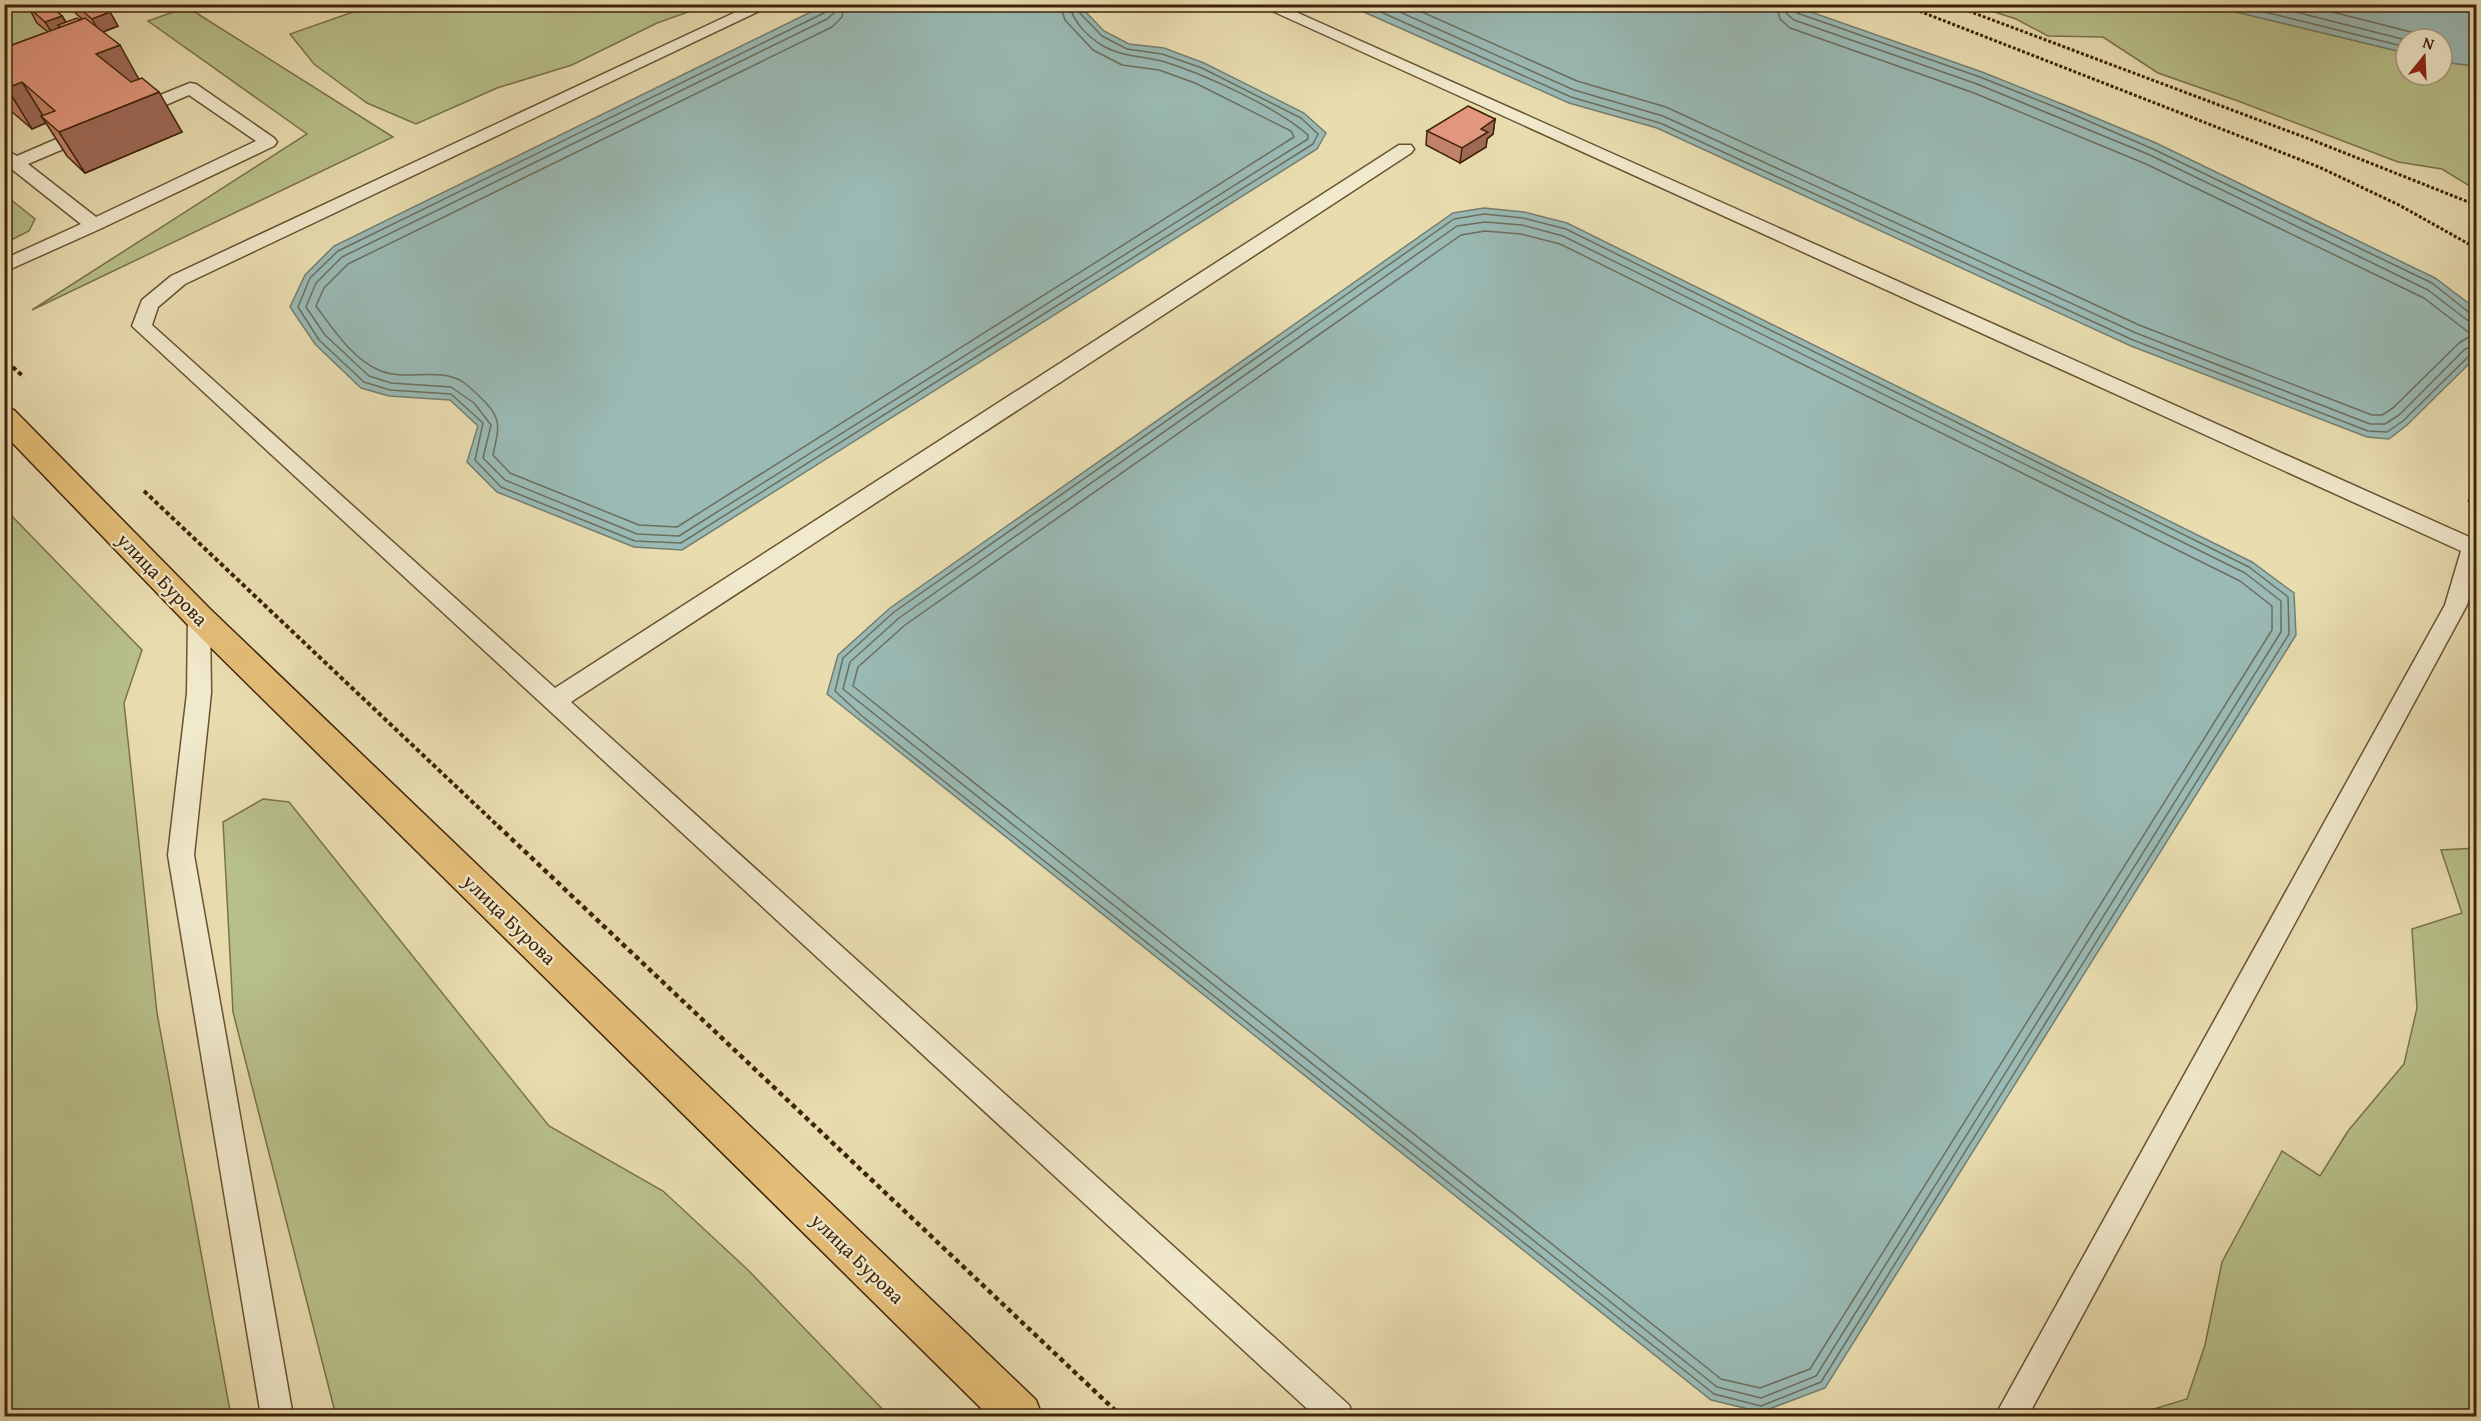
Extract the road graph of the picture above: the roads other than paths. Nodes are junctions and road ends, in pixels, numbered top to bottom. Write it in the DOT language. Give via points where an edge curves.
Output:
graph roads {
  1 [pos="766,4"];
  2 [pos="1264,4"];
  3 [pos="1405,149"];
  4 [pos="10,158"];
  5 [pos="94,225"];
  6 [pos="4,266"];
  7 [pos="4,417"];
  8 [pos="199,617"];
  9 [pos="553,702"];
  10 [pos="277,1416"];
  11 [pos="1020,1416"];
  12 [pos="1338,1416"];
  13 [pos="2011,1416"];
  1 -- 9 [label="lane" via="178,280 149,304 142,326"];
  2 -- 13 [label="lane" via="2473,547 2456,605"];
  3 -- 9 [label="lane"];
  4 -- 5 [label="lane"];
  4 -- 5 [label="lane" via="190,88 268,142"];
  5 -- 6 [label="lane"];
  7 -- 8 [label="main road, улица Бурова"];
  8 -- 10 [label="lane" via="199,693 182,855"];
  8 -- 11 [label="main road, улица Бурова"];
  9 -- 12 [label="lane"];
}
